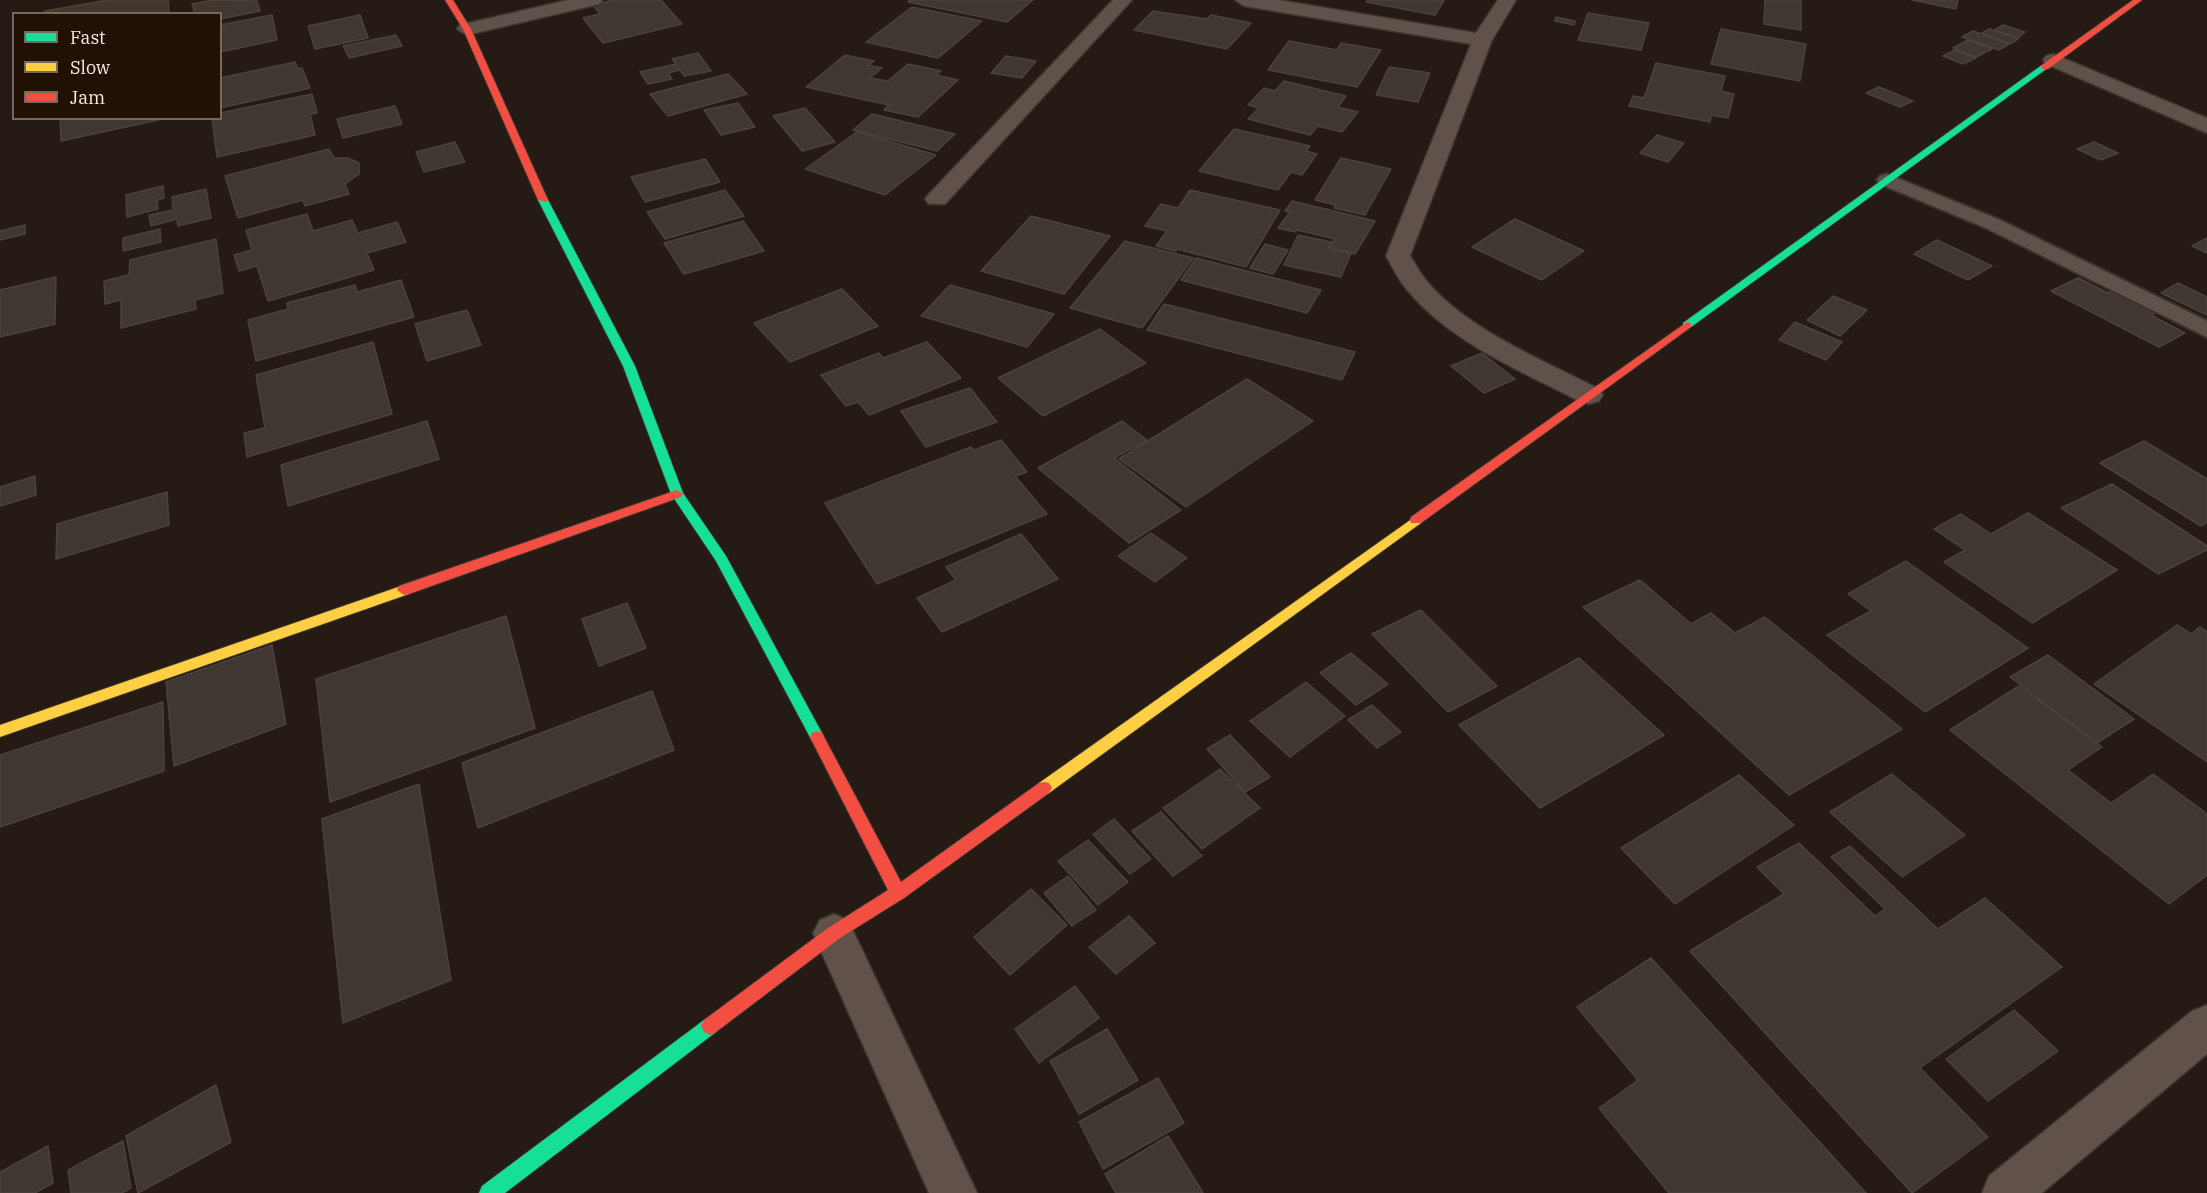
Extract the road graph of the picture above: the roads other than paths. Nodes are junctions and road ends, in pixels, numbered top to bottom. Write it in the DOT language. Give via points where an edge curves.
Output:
graph roads {
  1 [pos="449,0"];
  2 [pos="593,0"];
  3 [pos="1124,0"];
  4 [pos="1244,0"];
  5 [pos="1507,0"];
  6 [pos="2138,0"];
  7 [pos="467,29"];
  8 [pos="1482,40"];
  9 [pos="2053,60"];
  10 [pos="2207,126"];
  11 [pos="1887,180"];
  12 [pos="937,199"];
  13 [pos="2207,330"];
  14 [pos="1589,395"];
  15 [pos="677,494"];
  16 [pos="0,731"];
  17 [pos="898,893"];
  18 [pos="834,933"];
  19 [pos="2207,1026"];
  20 [pos="489,1193"];
  21 [pos="953,1193"];
  22 [pos="2006,1193"];
  1 -- 7 [label="street"];
  2 -- 7 [label="street"];
  3 -- 12 [label="street"];
  4 -- 8 [label="street"];
  5 -- 8 [label="street"];
  6 -- 9 [label="street"];
  7 -- 15 [label="street" via="533,182 629,366"];
  8 -- 14 [label="street" via="1398,256 1417,286 1455,319"];
  9 -- 10 [label="street"];
  9 -- 11 [label="street"];
  11 -- 13 [label="lane" via="1993,224"];
  11 -- 14 [label="street"];
  14 -- 17 [label="street"];
  15 -- 16 [label="street"];
  15 -- 17 [label="street" via="721,559 771,649"];
  17 -- 18 [label="street"];
  18 -- 20 [label="street"];
  18 -- 21 [label="street"];
  19 -- 22 [label="street"];
}
